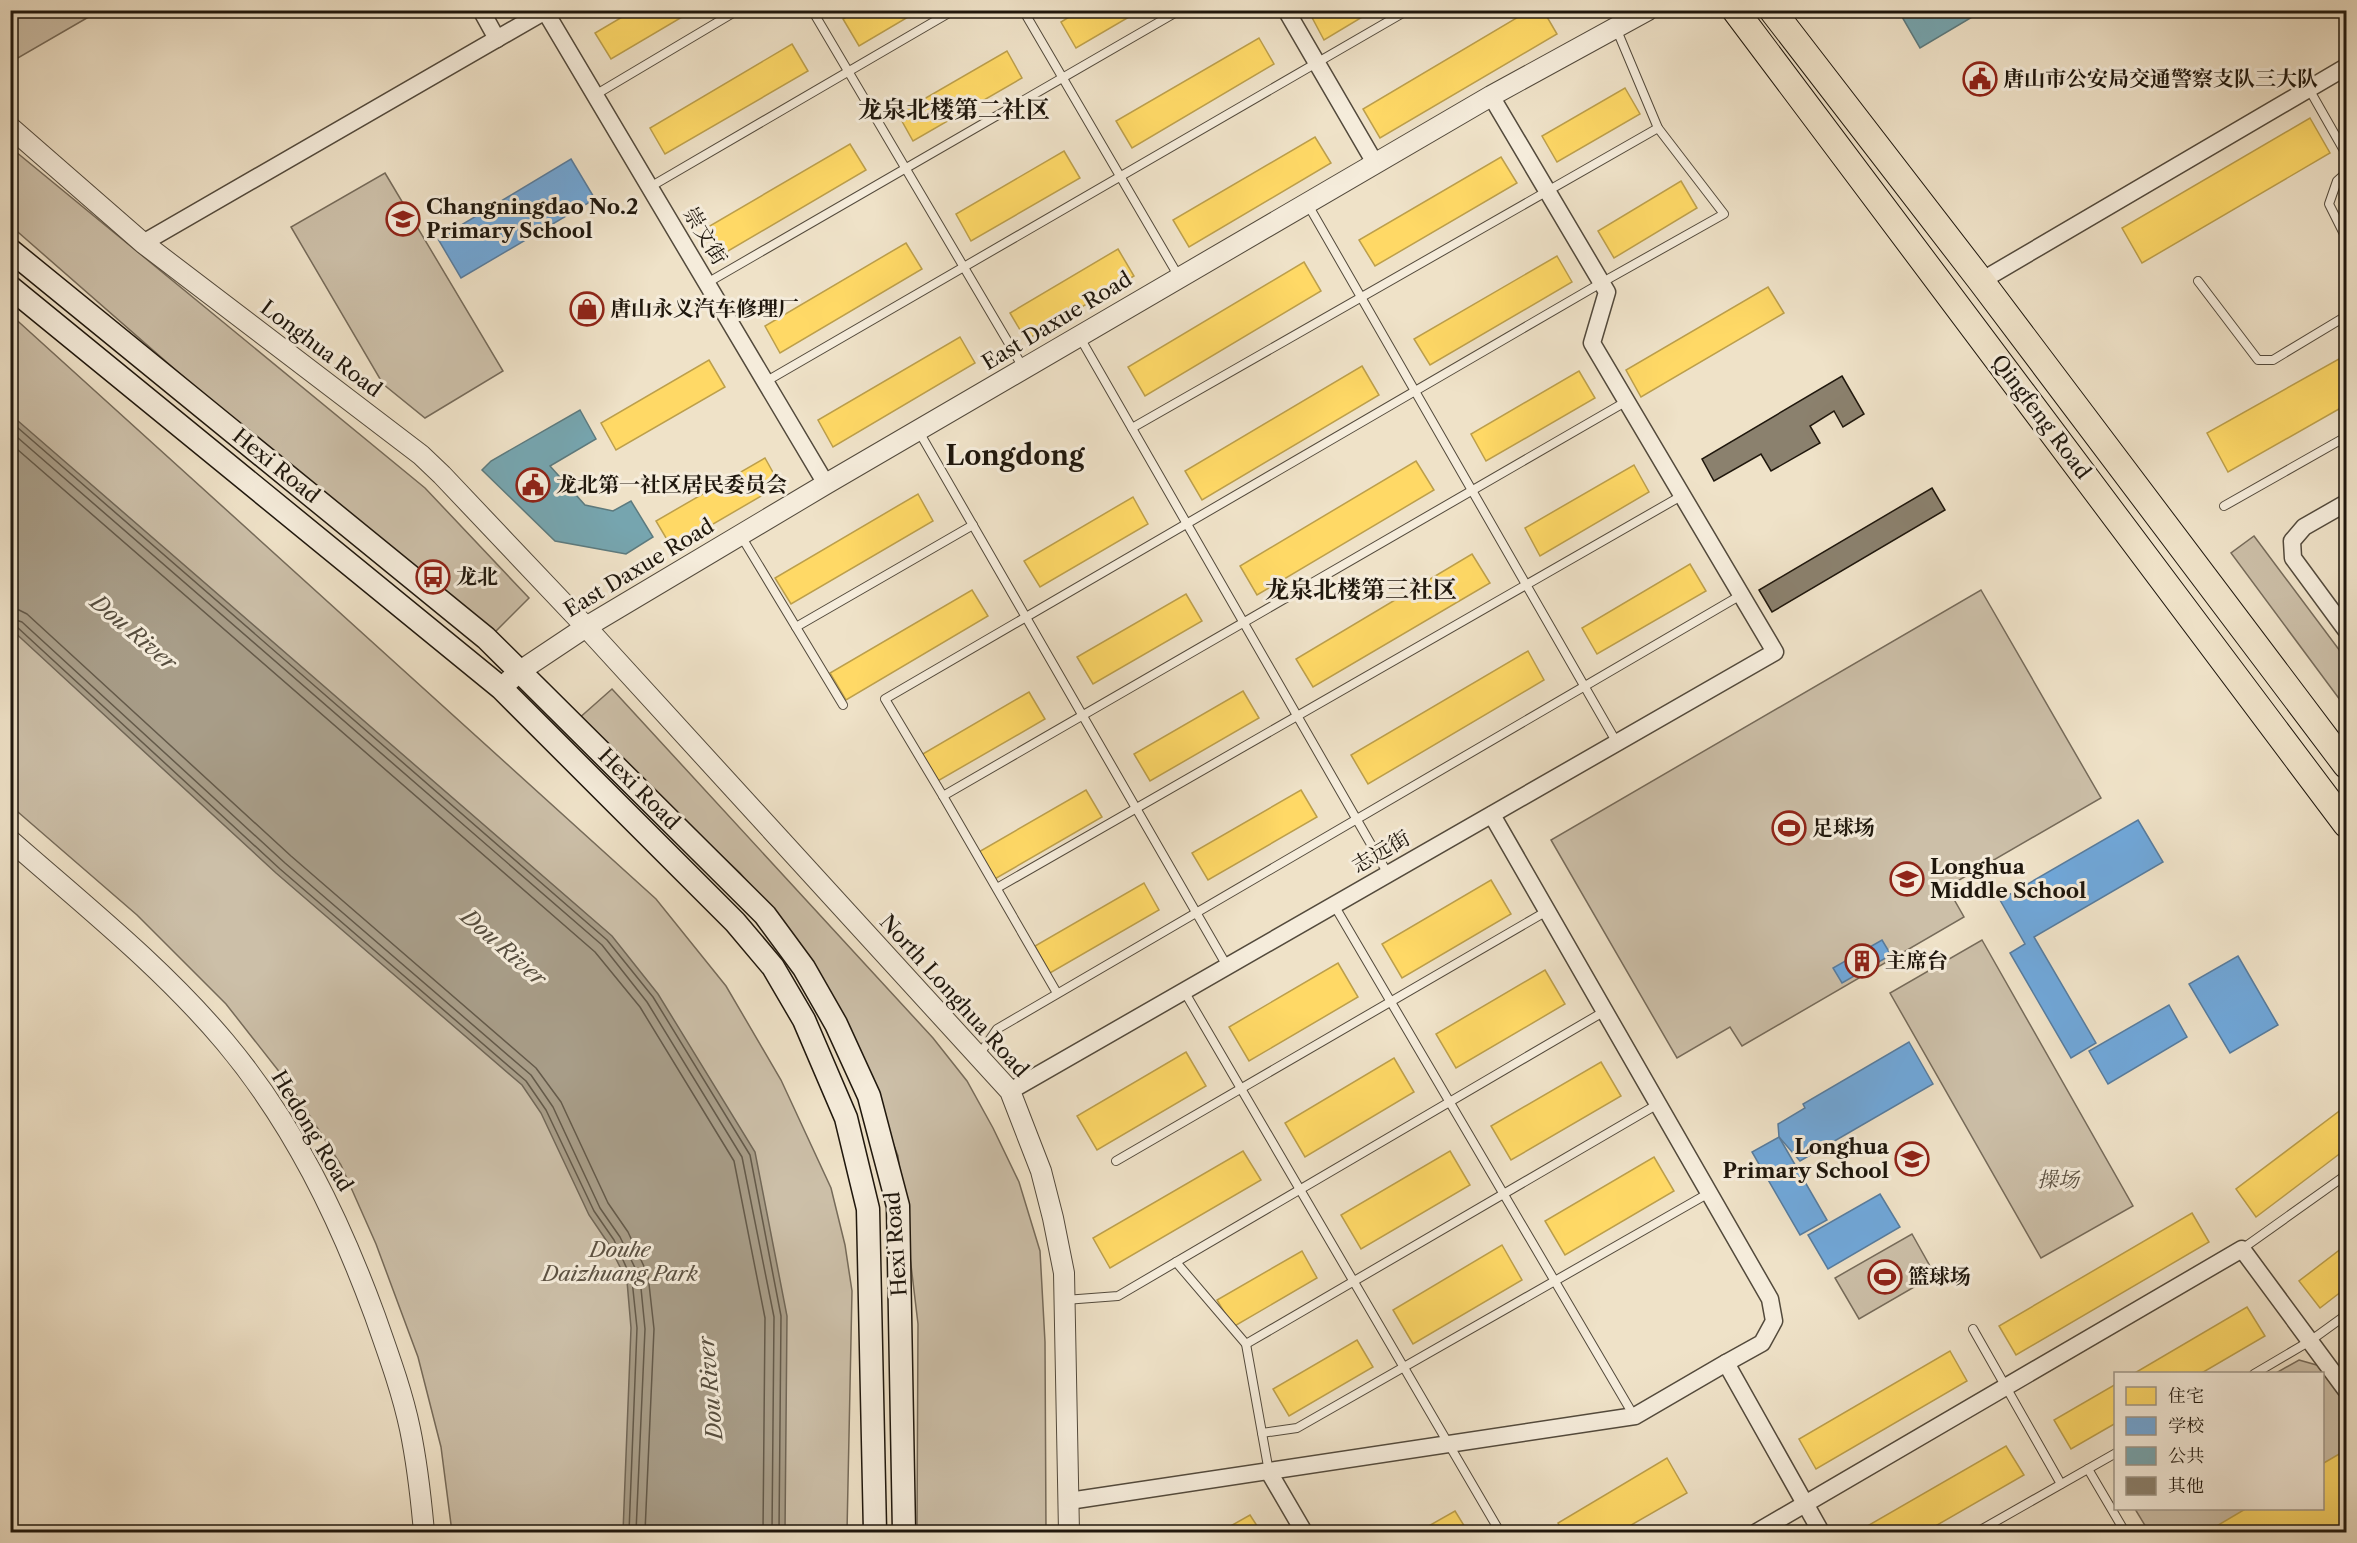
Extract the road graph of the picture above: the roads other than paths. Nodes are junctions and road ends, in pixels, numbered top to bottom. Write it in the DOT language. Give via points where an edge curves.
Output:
graph roads {
  1 [pos="481,10"];
  2 [pos="738,10"];
  3 [pos="812,10"];
  4 [pos="954,10"];
  5 [pos="1023,10"];
  6 [pos="1180,10"];
  7 [pos="1286,10"];
  8 [pos="1408,10"];
  9 [pos="1648,10"];
  10 [pos="1735,10"];
  11 [pos="1772,10"];
  12 [pos="546,11"];
  13 [pos="1616,28"];
  14 [pos="497,39"];
  15 [pos="1316,63"];
  16 [pos="2346,67"];
  17 [pos="848,72"];
  18 [pos="1062,78"];
  19 [pos="2310,89"];
  20 [pos="595,95"];
  21 [pos="1491,96"];
  22 [pos="10,127"];
  23 [pos="1658,128"];
  24 [pos="2346,154"];
  25 [pos="1375,163"];
  26 [pos="906,168"];
  27 [pos="2346,173"];
  28 [pos="1120,177"];
  29 [pos="650,187"];
  30 [pos="1547,191"];
  31 [pos="1307,203"];
  32 [pos="2346,238"];
  33 [pos="143,243"];
  34 [pos="10,249"];
  35 [pos="964,267"];
  36 [pos="1179,277"];
  37 [pos="1981,281"];
  38 [pos="2198,281"];
  39 [pos="706,283"];
  40 [pos="1601,283"];
  41 [pos="10,287"];
  42 [pos="1361,297"];
  43 [pos="2346,316"];
  44 [pos="1079,336"];
  45 [pos="1024,369"];
  46 [pos="765,382"];
  47 [pos="1415,391"];
  48 [pos="1627,401"];
  49 [pos="1132,428"];
  50 [pos="918,430"];
  51 [pos="2346,436"];
  52 [pos="826,484"];
  53 [pos="1472,490"];
  54 [pos="1683,494"];
  55 [pos="2346,503"];
  56 [pos="2224,506"];
  57 [pos="1187,524"];
  58 [pos="973,525"];
  59 [pos="741,535"];
  60 [pos="1526,584"];
  61 [pos="1742,595"];
  62 [pos="1026,618"];
  63 [pos="1244,622"];
  64 [pos="586,627"];
  65 [pos="796,627"];
  66 [pos="2346,630"];
  67 [pos="520,671"];
  68 [pos="501,688"];
  69 [pos="843,705"];
  70 [pos="1083,716"];
  71 [pos="1297,716"];
  72 [pos="1617,743"];
  73 [pos="2346,765"];
  74 [pos="944,796"];
  75 [pos="1136,808"];
  76 [pos="1492,815"];
  77 [pos="2346,824"];
  78 [pos="10,840"];
  79 [pos="1388,874"];
  80 [pos="996,888"];
  81 [pos="1334,905"];
  82 [pos="1547,911"];
  83 [pos="1227,966"];
  84 [pos="1184,991"];
  85 [pos="1057,993"];
  86 [pos="1391,1002"];
  87 [pos="1605,1011"];
  88 [pos="979,1055"];
  89 [pos="1241,1089"];
  90 [pos="1010,1091"];
  91 [pos="1450,1102"];
  92 [pos="1658,1104"];
  93 [pos="1116,1161"];
  94 [pos="2346,1175"];
  95 [pos="1300,1190"];
  96 [pos="1709,1193"];
  97 [pos="1504,1195"];
  98 [pos="2242,1250"];
  99 [pos="1176,1263"];
  100 [pos="1555,1280"];
  101 [pos="1353,1281"];
  102 [pos="1065,1300"];
  103 [pos="2346,1315"];
  104 [pos="1972,1329"];
  105 [pos="2310,1341"];
  106 [pos="1246,1344"];
  107 [pos="1726,1363"];
  108 [pos="1403,1366"];
  109 [pos="2257,1372"];
  110 [pos="2006,1388"];
  111 [pos="2346,1390"];
  112 [pos="1635,1416"];
  113 [pos="1262,1433"];
  114 [pos="1448,1444"];
  115 [pos="2114,1454"];
  116 [pos="2088,1469"];
  117 [pos="1269,1472"];
  118 [pos="2061,1484"];
  119 [pos="1069,1501"];
  120 [pos="1805,1504"];
  121 [pos="424,1533"];
  122 [pos="875,1533"];
  123 [pos="904,1533"];
  124 [pos="1069,1533"];
  125 [pos="1304,1533"];
  126 [pos="1500,1533"];
  127 [pos="1757,1533"];
  128 [pos="1821,1533"];
  129 [pos="1977,1533"];
  130 [pos="2125,1533"];
  1 -- 14 [label="street"];
  2 -- 20 [label="lane"];
  3 -- 17 [label="lane"];
  4 -- 17 [label="lane"];
  5 -- 18 [label="lane"];
  6 -- 18 [label="lane"];
  7 -- 15 [label="street"];
  8 -- 15 [label="lane"];
  9 -- 13 [label="street, East Daxue Road"];
  10 -- 77 [label="main road, Qingfeng Road"];
  11 -- 37 [label="main road, Qingfeng Road"];
  12 -- 14 [label="street"];
  12 -- 20 [label="street, 崇文街"];
  13 -- 21 [label="street, East Daxue Road"];
  13 -- 23 [label="lane"];
  14 -- 33 [label="street"];
  15 -- 25 [label="street"];
  15 -- 28 [label="lane"];
  16 -- 19 [label="street"];
  17 -- 26 [label="lane"];
  17 -- 29 [label="lane"];
  18 -- 26 [label="lane"];
  18 -- 28 [label="lane"];
  19 -- 24 [label="lane"];
  19 -- 37 [label="street"];
  20 -- 29 [label="street, 崇文街"];
  21 -- 25 [label="street, East Daxue Road"];
  21 -- 30 [label="street"];
  22 -- 33 [label="street, Longhua Road"];
  23 -- 30 [label="lane"];
  23 -- 40 [label="lane" via="1725,214"];
  25 -- 31 [label="street, East Daxue Road"];
  26 -- 35 [label="lane"];
  26 -- 39 [label="lane"];
  27 -- 32 [label="lane" via="2337,181 2329,204"];
  28 -- 35 [label="lane"];
  28 -- 36 [label="lane"];
  29 -- 39 [label="street, 崇文街"];
  30 -- 40 [label="street"];
  30 -- 42 [label="lane"];
  31 -- 36 [label="street, East Daxue Road"];
  31 -- 42 [label="lane"];
  33 -- 64 [label="street, Longhua Road" via="421,454"];
  34 -- 67 [label="main road, Hexi Road" via="486,638"];
  35 -- 45 [label="lane"];
  35 -- 46 [label="lane"];
  36 -- 44 [label="street, East Daxue Road"];
  37 -- 73 [label="main road, Qingfeng Road"];
  38 -- 43 [label="lane" via="2258,360 2273,360"];
  39 -- 46 [label="street, 崇文街"];
  40 -- 47 [label="lane"];
  40 -- 48 [label="street" via="1607,292 1592,343"];
  41 -- 68 [label="main road, Hexi Road"];
  42 -- 47 [label="lane"];
  42 -- 49 [label="lane"];
  44 -- 45 [label="street, East Daxue Road"];
  44 -- 49 [label="lane"];
  45 -- 50 [label="street, East Daxue Road"];
  46 -- 52 [label="street, 崇文街"];
  47 -- 53 [label="lane"];
  47 -- 57 [label="lane"];
  48 -- 53 [label="lane"];
  48 -- 54 [label="street"];
  49 -- 57 [label="lane"];
  50 -- 52 [label="street, East Daxue Road"];
  50 -- 58 [label="lane"];
  51 -- 56 [label="lane"];
  52 -- 59 [label="street, East Daxue Road"];
  53 -- 60 [label="lane"];
  53 -- 63 [label="lane"];
  54 -- 60 [label="lane"];
  54 -- 61 [label="street"];
  55 -- 66 [label="street" via="2304,527 2292,541 2293,558"];
  57 -- 62 [label="lane"];
  57 -- 63 [label="lane"];
  58 -- 62 [label="lane"];
  58 -- 65 [label="lane"];
  59 -- 64 [label="street, East Daxue Road"];
  59 -- 65 [label="lane"];
  60 -- 71 [label="lane"];
  60 -- 72 [label="lane"];
  61 -- 72 [label="street, 志远街" via="1775,652"];
  61 -- 85 [label="lane"];
  62 -- 70 [label="lane"];
  62 -- 74 [label="lane" via="885,699"];
  63 -- 70 [label="lane"];
  63 -- 71 [label="lane"];
  64 -- 67 [label="street, East Daxue Road"];
  64 -- 88 [label="street, North Longhua Road"];
  65 -- 69 [label="lane"];
  67 -- 68 [label="street, East Daxue Road"];
  67 -- 123 [label="main road, Hexi Road" via="765,915 804,968 836,1024 869,1096 898,1206"];
  68 -- 122 [label="main road, Hexi Road" via="735,922 773,967 804,1020 846,1118 868,1209"];
  70 -- 74 [label="lane"];
  70 -- 75 [label="lane"];
  71 -- 75 [label="lane"];
  71 -- 79 [label="lane"];
  72 -- 76 [label="street, 志远街"];
  74 -- 80 [label="lane"];
  75 -- 80 [label="lane"];
  75 -- 83 [label="lane"];
  76 -- 79 [label="street, 志远街"];
  76 -- 82 [label="street"];
  78 -- 121 [label="street, Hedong Road" via="183,995 267,1095 331,1210 390,1358 410,1429"];
  79 -- 81 [label="street, 志远街"];
  80 -- 85 [label="lane"];
  81 -- 83 [label="street, 志远街"];
  81 -- 86 [label="lane"];
  82 -- 86 [label="lane"];
  82 -- 87 [label="street"];
  83 -- 84 [label="street, 志远街"];
  84 -- 89 [label="lane"];
  84 -- 90 [label="street, 志远街"];
  85 -- 88 [label="lane" via="997,1029"];
  86 -- 89 [label="lane"];
  86 -- 91 [label="lane"];
  87 -- 91 [label="lane"];
  87 -- 92 [label="street"];
  88 -- 90 [label="street, North Longhua Road"];
  89 -- 93 [label="lane"];
  89 -- 95 [label="lane"];
  90 -- 102 [label="street, North Longhua Road" via="1041,1171 1064,1273"];
  91 -- 95 [label="lane"];
  91 -- 97 [label="lane"];
  92 -- 96 [label="street"];
  92 -- 97 [label="lane"];
  94 -- 98 [label="lane"];
  95 -- 99 [label="lane"];
  95 -- 101 [label="lane"];
  96 -- 100 [label="lane"];
  96 -- 107 [label="street" via="1770,1299 1774,1321 1762,1343"];
  97 -- 100 [label="lane"];
  97 -- 101 [label="lane"];
  98 -- 105 [label="street"];
  98 -- 110 [label="street"];
  99 -- 102 [label="lane" via="1118,1296"];
  99 -- 106 [label="lane"];
  100 -- 108 [label="lane"];
  100 -- 112 [label="lane"];
  101 -- 106 [label="lane"];
  101 -- 108 [label="lane"];
  102 -- 119 [label="street, North Longhua Road"];
  103 -- 105 [label="lane"];
  104 -- 110 [label="lane"];
  105 -- 109 [label="lane"];
  105 -- 111 [label="street"];
  106 -- 113 [label="lane"];
  107 -- 112 [label="street"];
  107 -- 120 [label="street"];
  108 -- 113 [label="lane" via="1296,1428"];
  108 -- 114 [label="lane"];
  110 -- 118 [label="lane"];
  110 -- 120 [label="street"];
  112 -- 114 [label="street"];
  113 -- 117 [label="lane"];
  114 -- 117 [label="street"];
  114 -- 126 [label="lane"];
  115 -- 116 [label="lane"];
  116 -- 118 [label="lane"];
  116 -- 130 [label="lane"];
  117 -- 119 [label="street"];
  117 -- 125 [label="street"];
  118 -- 129 [label="lane"];
  119 -- 124 [label="street, North Longhua Road"];
  120 -- 127 [label="street"];
  120 -- 128 [label="street"];
}
